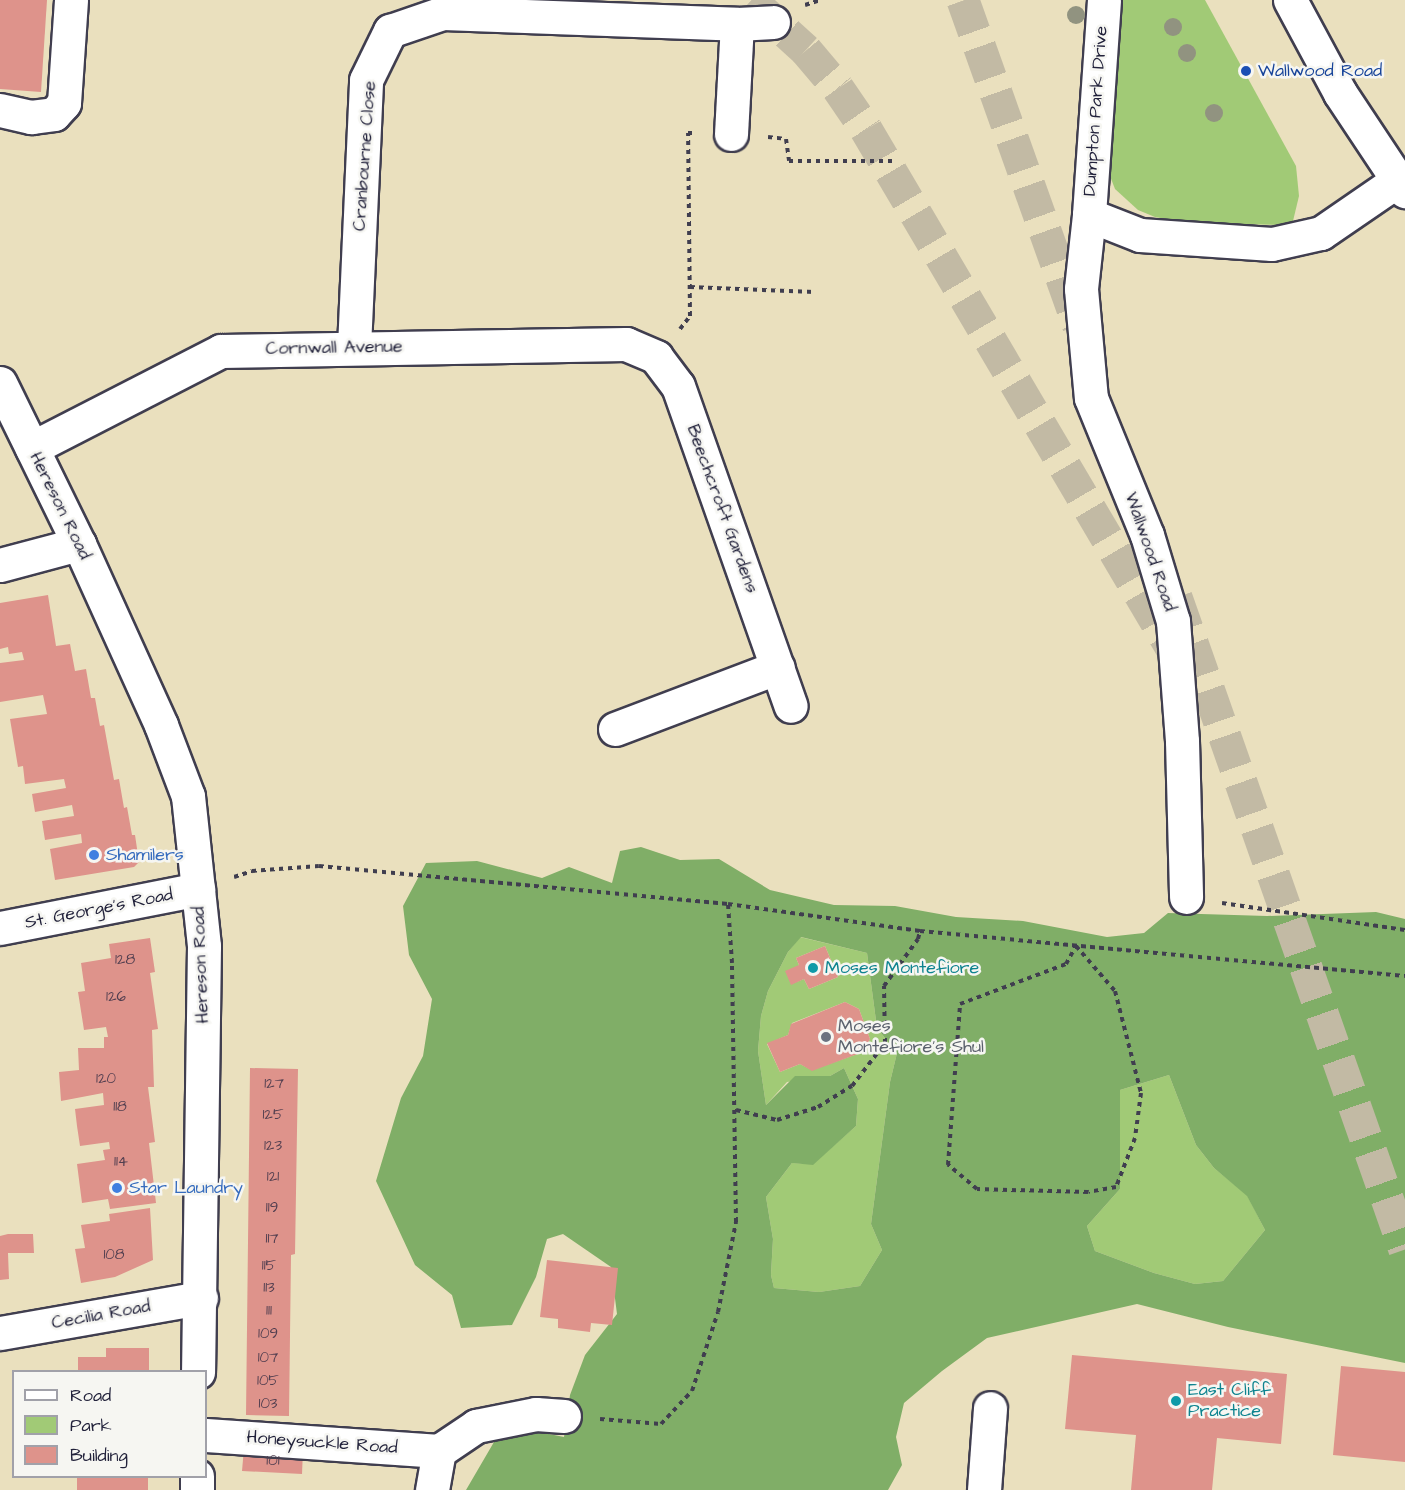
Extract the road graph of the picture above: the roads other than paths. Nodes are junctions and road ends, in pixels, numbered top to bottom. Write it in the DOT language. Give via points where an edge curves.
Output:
graph roads {
  1 [pos="70,0"];
  2 [pos="1104,0"];
  3 [pos="1290,0"];
  4 [pos="772,22"];
  5 [pos="737,24"];
  6 [pos="0,110"];
  7 [pos="731,134"];
  8 [pos="1401,185"];
  9 [pos="1089,215"];
  10 [pos="354,347"];
  11 [pos="656,357"];
  12 [pos="0,383"];
  13 [pos="32,448"];
  14 [pos="79,544"];
  15 [pos="0,565"];
  16 [pos="778,667"];
  17 [pos="791,706"];
  18 [pos="615,729"];
  19 [pos="198,889"];
  20 [pos="1186,897"];
  21 [pos="0,928"];
  22 [pos="201,1298"];
  23 [pos="0,1333"];
  24 [pos="198,1370"];
  25 [pos="990,1408"];
  26 [pos="564,1416"];
  27 [pos="207,1435"];
  28 [pos="440,1451"];
  29 [pos="432,1490"];
  30 [pos="984,1490"];
  1 -- 6 [label="street" via="64,103 54,114 31,117"];
  2 -- 9 [label="street, Dumpton Park Drive"];
  3 -- 8 [label="street, Dumpton Park Drive" via="1340,93"];
  4 -- 5 [label="street, Cranbourne Close"];
  5 -- 7 [label="street"];
  5 -- 10 [label="street, Cranbourne Close" via="443,13 390,31 366,80"];
  8 -- 9 [label="street, Dumpton Park Drive" via="1321,233 1272,244 1140,235"];
  9 -- 20 [label="street, Wallwood Road" via="1081,289 1091,398 1147,535 1173,621 1182,741"];
  10 -- 11 [label="street, Cornwall Avenue" via="626,344"];
  10 -- 13 [label="street, Cornwall Avenue" via="221,351"];
  11 -- 16 [label="street, Beechcroft Gardens" via="678,386"];
  12 -- 13 [label="street, Hereson Road"];
  13 -- 14 [label="street, Hereson Road"];
  14 -- 15 [label="street"];
  14 -- 19 [label="street, Hereson Road" via="161,725 188,796"];
  16 -- 17 [label="street, Beechcroft Gardens"];
  16 -- 18 [label="street"];
  19 -- 21 [label="street, St. George's Road"];
  19 -- 22 [label="street, Hereson Road" via="204,946"];
  22 -- 23 [label="street, Cecilia Road"];
  22 -- 24 [label="street, Hereson Road"];
  25 -- 30 [label="street"];
  26 -- 28 [label="street" via="536,1414 476,1426"];
  27 -- 28 [label="street, Honeysuckle Road"];
  28 -- 29 [label="street"];
}
